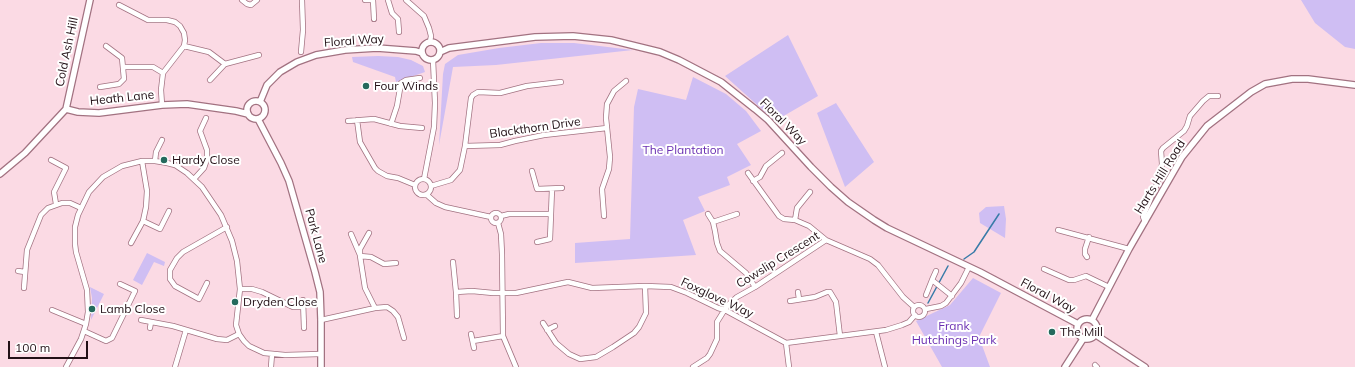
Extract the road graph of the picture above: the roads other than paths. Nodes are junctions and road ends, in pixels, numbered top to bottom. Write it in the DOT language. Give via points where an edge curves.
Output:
graph roads {
  1 [pos="90,0"];
  2 [pos="242,0"];
  3 [pos="257,0"];
  4 [pos="302,0"];
  5 [pos="365,0"];
  6 [pos="373,0"];
  7 [pos="388,0"];
  8 [pos="406,0"];
  9 [pos="119,5"];
  10 [pos="374,20"];
  11 [pos="399,32"];
  12 [pos="430,42"];
  13 [pos="106,46"];
  14 [pos="184,46"];
  15 [pos="301,52"];
  16 [pos="440,52"];
  17 [pos="422,53"];
  18 [pos="259,55"];
  19 [pos="433,60"];
  20 [pos="225,64"];
  21 [pos="124,67"];
  22 [pos="163,73"];
  23 [pos="420,78"];
  24 [pos="210,80"];
  25 [pos="626,81"];
  26 [pos="561,82"];
  27 [pos="1355,85"];
  28 [pos="100,87"];
  29 [pos="1218,96"];
  30 [pos="260,102"];
  31 [pos="162,104"];
  32 [pos="66,109"];
  33 [pos="248,114"];
  34 [pos="206,118"];
  35 [pos="258,118"];
  36 [pos="357,120"];
  37 [pos="348,121"];
  38 [pos="391,124"];
  39 [pos="422,128"];
  40 [pos="607,128"];
  41 [pos="162,140"];
  42 [pos="465,146"];
  43 [pos="782,153"];
  44 [pos="208,155"];
  45 [pos="214,155"];
  46 [pos="51,160"];
  47 [pos="142,161"];
  48 [pos="155,161"];
  49 [pos="532,171"];
  50 [pos="748,173"];
  51 [pos="0,174"];
  52 [pos="194,178"];
  53 [pos="424,179"];
  54 [pos="753,181"];
  55 [pos="415,185"];
  56 [pos="431,186"];
  57 [pos="562,188"];
  58 [pos="552,189"];
  59 [pos="810,192"];
  60 [pos="427,195"];
  61 [pos="56,204"];
  62 [pos="80,208"];
  63 [pos="169,211"];
  64 [pos="551,214"];
  65 [pos="708,214"];
  66 [pos="737,214"];
  67 [pos="501,216"];
  68 [pos="604,216"];
  69 [pos="491,217"];
  70 [pos="794,220"];
  71 [pos="142,221"];
  72 [pos="713,222"];
  73 [pos="1145,222"];
  74 [pos="498,223"];
  75 [pos="227,227"];
  76 [pos="131,230"];
  77 [pos="1058,230"];
  78 [pos="136,233"];
  79 [pos="369,233"];
  80 [pos="350,234"];
  81 [pos="1089,237"];
  82 [pos="826,240"];
  83 [pos="537,242"];
  84 [pos="131,243"];
  85 [pos="1129,249"];
  86 [pos="360,256"];
  87 [pos="1087,257"];
  88 [pos="453,262"];
  89 [pos="396,263"];
  90 [pos="166,265"];
  91 [pos="969,267"];
  92 [pos="171,268"];
  93 [pos="1044,269"];
  94 [pos="18,271"];
  95 [pos="25,272"];
  96 [pos="936,272"];
  97 [pos="207,283"];
  98 [pos="936,283"];
  99 [pos="120,284"];
  100 [pos="645,286"];
  101 [pos="755,287"];
  102 [pos="1109,287"];
  103 [pos="24,288"];
  104 [pos="240,289"];
  105 [pos="456,292"];
  106 [pos="798,292"];
  107 [pos="502,293"];
  108 [pos="926,295"];
  109 [pos="952,296"];
  110 [pos="290,299"];
  111 [pos="799,299"];
  112 [pos="303,300"];
  113 [pos="790,301"];
  114 [pos="287,304"];
  115 [pos="303,307"];
  116 [pos="914,307"];
  117 [pos="375,308"];
  118 [pos="926,309"];
  119 [pos="52,310"];
  120 [pos="725,310"];
  121 [pos="914,315"];
  122 [pos="457,316"];
  123 [pos="140,320"];
  124 [pos="321,320"];
  125 [pos="1092,320"];
  126 [pos="151,322"];
  127 [pos="543,323"];
  128 [pos="86,324"];
  129 [pos="1078,324"];
  130 [pos="555,326"];
  131 [pos="150,328"];
  132 [pos="304,328"];
  133 [pos="186,330"];
  134 [pos="547,330"];
  135 [pos="84,331"];
  136 [pos="876,332"];
  137 [pos="239,334"];
  138 [pos="471,334"];
  139 [pos="1096,335"];
  140 [pos="503,336"];
  141 [pos="840,336"];
  142 [pos="404,338"];
  143 [pos="1083,339"];
  144 [pos="473,341"];
  145 [pos="786,343"];
  146 [pos="474,348"];
  147 [pos="272,354"];
  148 [pos="320,354"];
  149 [pos="66,367"];
  150 [pos="175,367"];
  151 [pos="271,367"];
  152 [pos="320,367"];
  153 [pos="516,367"];
  154 [pos="693,367"];
  155 [pos="789,367"];
  156 [pos="884,367"];
  157 [pos="1066,367"];
  158 [pos="1145,367"];
  1 -- 32 [label="street, Cold Ash Hill"];
  2 -- 3 [label="street" via="251,5"];
  4 -- 15 [label="street"];
  5 -- 6 [label="street"];
  6 -- 10 [label="street"];
  7 -- 11 [label="street" via="392,12 398,18"];
  8 -- 12 [label="street" via="424,16 431,36"];
  9 -- 14 [label="street" via="148,20 167,20 178,24 184,33"];
  12 -- 16 [label="street" via="434,42"];
  12 -- 17 [label="street" via="424,46"];
  13 -- 21 [label="street" via="122,58"];
  14 -- 20 [label="street" via="208,52"];
  14 -- 22 [label="street"];
  16 -- 19 [label="street"];
  16 -- 91 [label="street, Floral Way" via="449,48 558,35 588,36 660,52 716,79 738,94 768,120 811,167 848,202 887,228"];
  17 -- 19 [label="street" via="427,59"];
  17 -- 30 [label="street, Floral Way" via="377,48 316,55 280,72 267,85"];
  18 -- 20 [label="street"];
  19 -- 53 [label="street" via="434,127"];
  20 -- 24 [label="street"];
  21 -- 22 [label="street" via="153,67"];
  21 -- 28 [label="street" via="122,82"];
  22 -- 31 [label="street"];
  23 -- 38 [label="street" via="401,83"];
  25 -- 40 [label="street" via="614,92 607,104"];
  26 -- 42 [label="street" via="500,92 475,93 471,98"];
  27 -- 73 [label="street, Harts Hill Road" via="1292,78 1265,84 1251,92 1208,126 1182,157"];
  29 -- 73 [label="street" via="1209,96 1203,101 1190,116 1184,131 1161,151 1159,179 1143,216"];
  30 -- 33 [label="street" via="254,101 250,104 247,108"];
  30 -- 35 [label="street" via="264,105 265,111 263,116"];
  31 -- 32 [label="street, Heath Lane" via="99,113"];
  31 -- 33 [label="street, Heath Lane" via="187,104"];
  32 -- 51 [label="street" via="25,153"];
  33 -- 35 [label="street" via="252,118"];
  34 -- 44 [label="street" via="200,131"];
  35 -- 124 [label="street, Park Lane" via="289,181 320,292"];
  36 -- 37 [label="street"];
  36 -- 38 [label="street" via="374,119"];
  36 -- 55 [label="street" via="360,142 375,168 387,176"];
  38 -- 39 [label="street"];
  40 -- 42 [label="street, Blackthorn Drive" via="551,134 500,144"];
  40 -- 68 [label="street" via="610,157 602,189"];
  41 -- 48 [label="street"];
  42 -- 56 [label="street" via="458,174 447,182"];
  43 -- 54 [label="street"];
  44 -- 45 [label="street"];
  44 -- 52 [label="street" via="204,168"];
  46 -- 61 [label="street" via="66,168 54,192"];
  47 -- 48 [label="street"];
  47 -- 62 [label="street" via="122,166 107,175 89,192"];
  47 -- 71 [label="street" via="147,191"];
  48 -- 52 [label="street" via="175,166"];
  49 -- 58 [label="street" via="537,189"];
  50 -- 54 [label="street"];
  52 -- 75 [label="street" via="222,215"];
  53 -- 55 [label="street"];
  53 -- 56 [label="street" via="428,180"];
  54 -- 70 [label="street" via="779,216"];
  55 -- 60 [label="street" via="418,194"];
  56 -- 60 [label="street" via="431,191"];
  57 -- 58 [label="street"];
  58 -- 64 [label="street"];
  59 -- 70 [label="street" via="797,208"];
  60 -- 69 [label="street" via="445,208"];
  61 -- 62 [label="street" via="66,203"];
  61 -- 95 [label="street" via="45,209 40,217 27,250"];
  62 -- 128 [label="street" via="76,222 75,244 87,290"];
  63 -- 71 [label="street" via="160,229"];
  64 -- 67 [label="street"];
  64 -- 83 [label="street" via="550,239"];
  65 -- 72 [label="street"];
  66 -- 72 [label="street"];
  67 -- 69 [label="street" via="496,213"];
  67 -- 74 [label="street"];
  69 -- 74 [label="street" via="493,222"];
  70 -- 82 [label="street" via="815,229"];
  71 -- 78 [label="street"];
  72 -- 101 [label="street" via="720,251 746,273"];
  73 -- 85 [label="street, Harts Hill Road"];
  74 -- 107 [label="street" via="502,247"];
  75 -- 92 [label="street" via="182,252"];
  75 -- 104 [label="street" via="236,255"];
  76 -- 78 [label="street"];
  77 -- 81 [label="street"];
  78 -- 84 [label="street"];
  79 -- 86 [label="street" via="360,249"];
  80 -- 86 [label="street"];
  81 -- 85 [label="street"];
  81 -- 87 [label="street" via="1085,250"];
  82 -- 101 [label="street, Cowslip Crescent"];
  82 -- 116 [label="street, Cowslip Crescent" via="878,265"];
  85 -- 102 [label="street, Harts Hill Road"];
  86 -- 89 [label="street" via="371,257 384,264"];
  86 -- 117 [label="street" via="365,288"];
  88 -- 105 [label="street"];
  90 -- 92 [label="street"];
  91 -- 109 [label="street"];
  91 -- 129 [label="street, Floral Way"];
  92 -- 97 [label="street" via="170,276 174,284 199,299"];
  93 -- 102 [label="street" via="1069,280 1086,276"];
  94 -- 95 [label="street"];
  95 -- 103 [label="street"];
  96 -- 98 [label="street"];
  98 -- 108 [label="street"];
  98 -- 109 [label="street"];
  99 -- 135 [label="street" via="135,292 112,338 106,341"];
  100 -- 107 [label="street, Foxglove Way" via="592,288 568,282 516,293"];
  100 -- 120 [label="street, Foxglove Way" via="678,289"];
  100 -- 134 [label="street" via="646,313 640,326 634,333 599,355 589,359 575,357 556,343"];
  101 -- 120 [label="street, Cowslip Crescent" via="737,297"];
  102 -- 125 [label="street, Harts Hill Road"];
  104 -- 114 [label="street" via="262,292"];
  104 -- 137 [label="street" via="236,323"];
  105 -- 107 [label="street, Foxglove Way"];
  105 -- 122 [label="street"];
  106 -- 111 [label="street"];
  107 -- 140 [label="street"];
  109 -- 118 [label="street" via="941,306"];
  110 -- 114 [label="street"];
  111 -- 113 [label="street"];
  111 -- 141 [label="street" via="830,292 836,302"];
  112 -- 115 [label="street"];
  114 -- 115 [label="street"];
  115 -- 132 [label="street"];
  116 -- 118 [label="street" via="921,305"];
  116 -- 121 [label="street"];
  117 -- 124 [label="street"];
  117 -- 142 [label="street" via="387,307 394,312"];
  118 -- 121 [label="street" via="923,316"];
  119 -- 128 [label="street"];
  120 -- 145 [label="street, Foxglove Way"];
  120 -- 154 [label="street, Cowslip Crescent" via="717,322 717,339 710,354"];
  121 -- 136 [label="street" via="902,325"];
  123 -- 126 [label="street"];
  124 -- 148 [label="street, Park Lane"];
  125 -- 129 [label="street" via="1083,320"];
  125 -- 139 [label="street" via="1097,327"];
  126 -- 131 [label="street"];
  126 -- 133 [label="street"];
  127 -- 134 [label="street"];
  128 -- 135 [label="street"];
  129 -- 143 [label="street" via="1078,334"];
  130 -- 134 [label="street"];
  133 -- 137 [label="street" via="227,340"];
  133 -- 150 [label="street"];
  135 -- 149 [label="street"];
  136 -- 141 [label="street"];
  136 -- 156 [label="street"];
  137 -- 147 [label="street" via="249,346"];
  138 -- 144 [label="street"];
  139 -- 143 [label="street" via="1091,339"];
  139 -- 158 [label="street"];
  140 -- 144 [label="street"];
  140 -- 153 [label="street"];
  141 -- 145 [label="street"];
  143 -- 157 [label="street"];
  144 -- 146 [label="street"];
  145 -- 155 [label="street"];
  147 -- 148 [label="street"];
  147 -- 151 [label="street"];
  148 -- 152 [label="street, Park Lane"];
}
